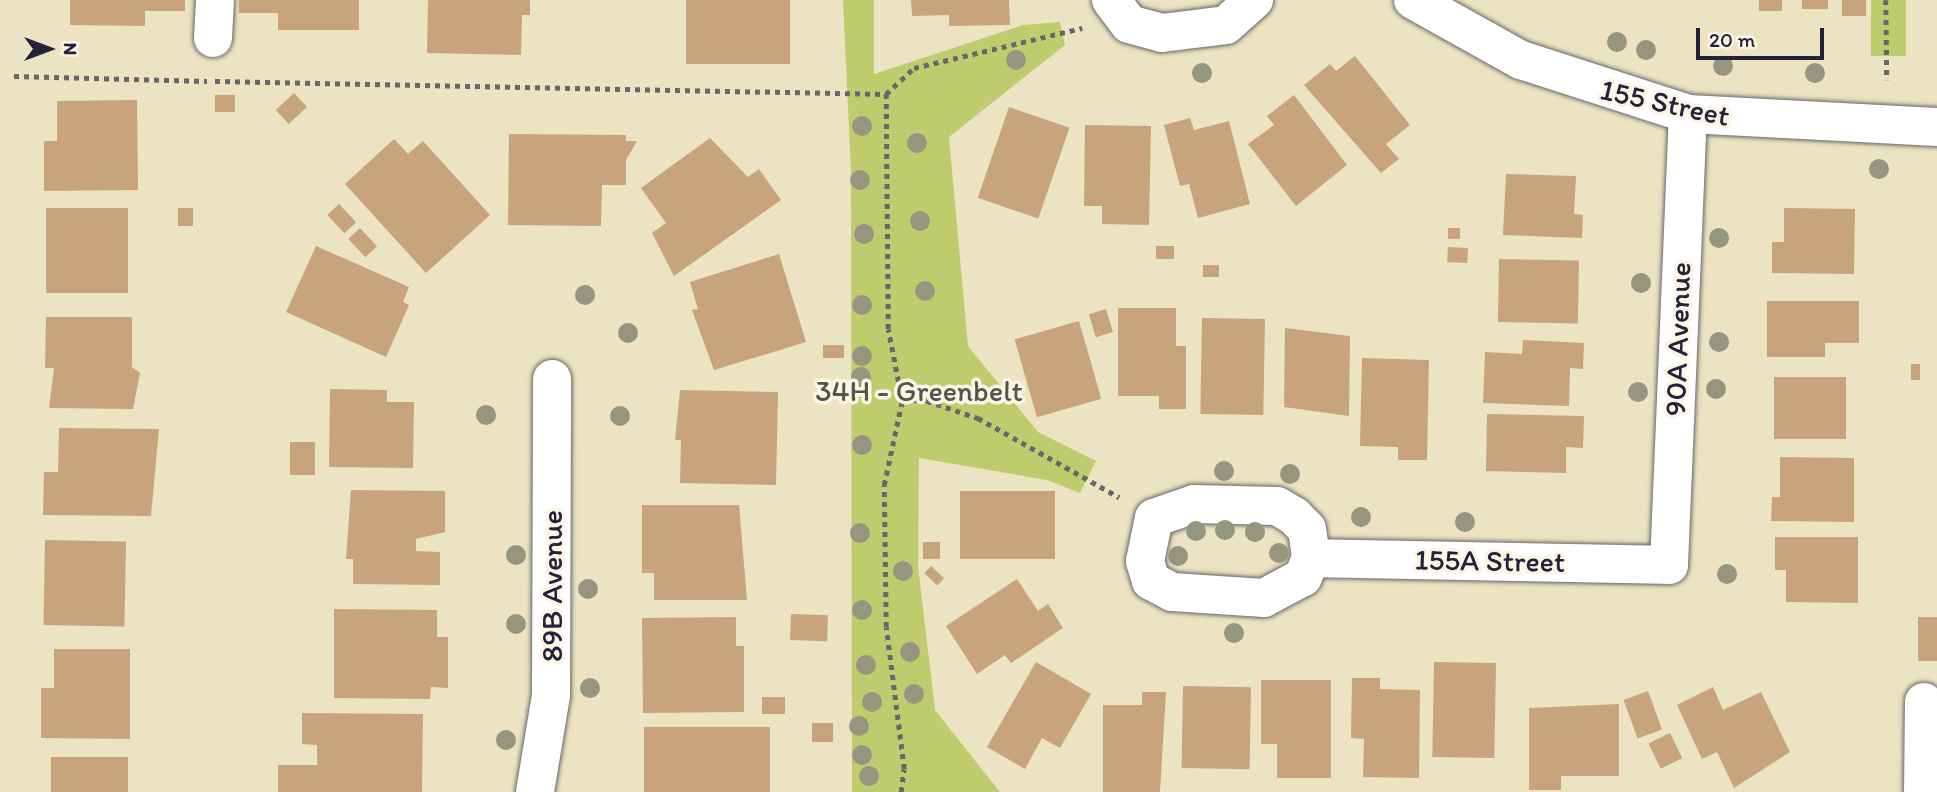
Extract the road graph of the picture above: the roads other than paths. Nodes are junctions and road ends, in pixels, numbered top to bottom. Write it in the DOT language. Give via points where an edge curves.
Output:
graph roads {
  1 [pos="215,0"];
  2 [pos="1254,0"];
  3 [pos="1413,0"];
  4 [pos="1103,13"];
  5 [pos="213,38"];
  6 [pos="1688,114"];
  7 [pos="1937,127"];
  8 [pos="552,379"];
  9 [pos="1311,558"];
  10 [pos="1669,565"];
  11 [pos="1924,702"];
  12 [pos="534,792"];
  13 [pos="1923,792"];
  1 -- 5 [label="street"];
  2 -- 4 [label="street" via="1226,25 1162,33"];
  3 -- 6 [label="street, 155 Street" via="1521,60"];
  6 -- 7 [label="street, 155 Street"];
  6 -- 10 [label="street, 90A Avenue"];
  8 -- 12 [label="street, 89B Avenue" via="551,695"];
  9 -- 10 [label="street, 155A Street"];
  11 -- 13 [label="street"];
}
